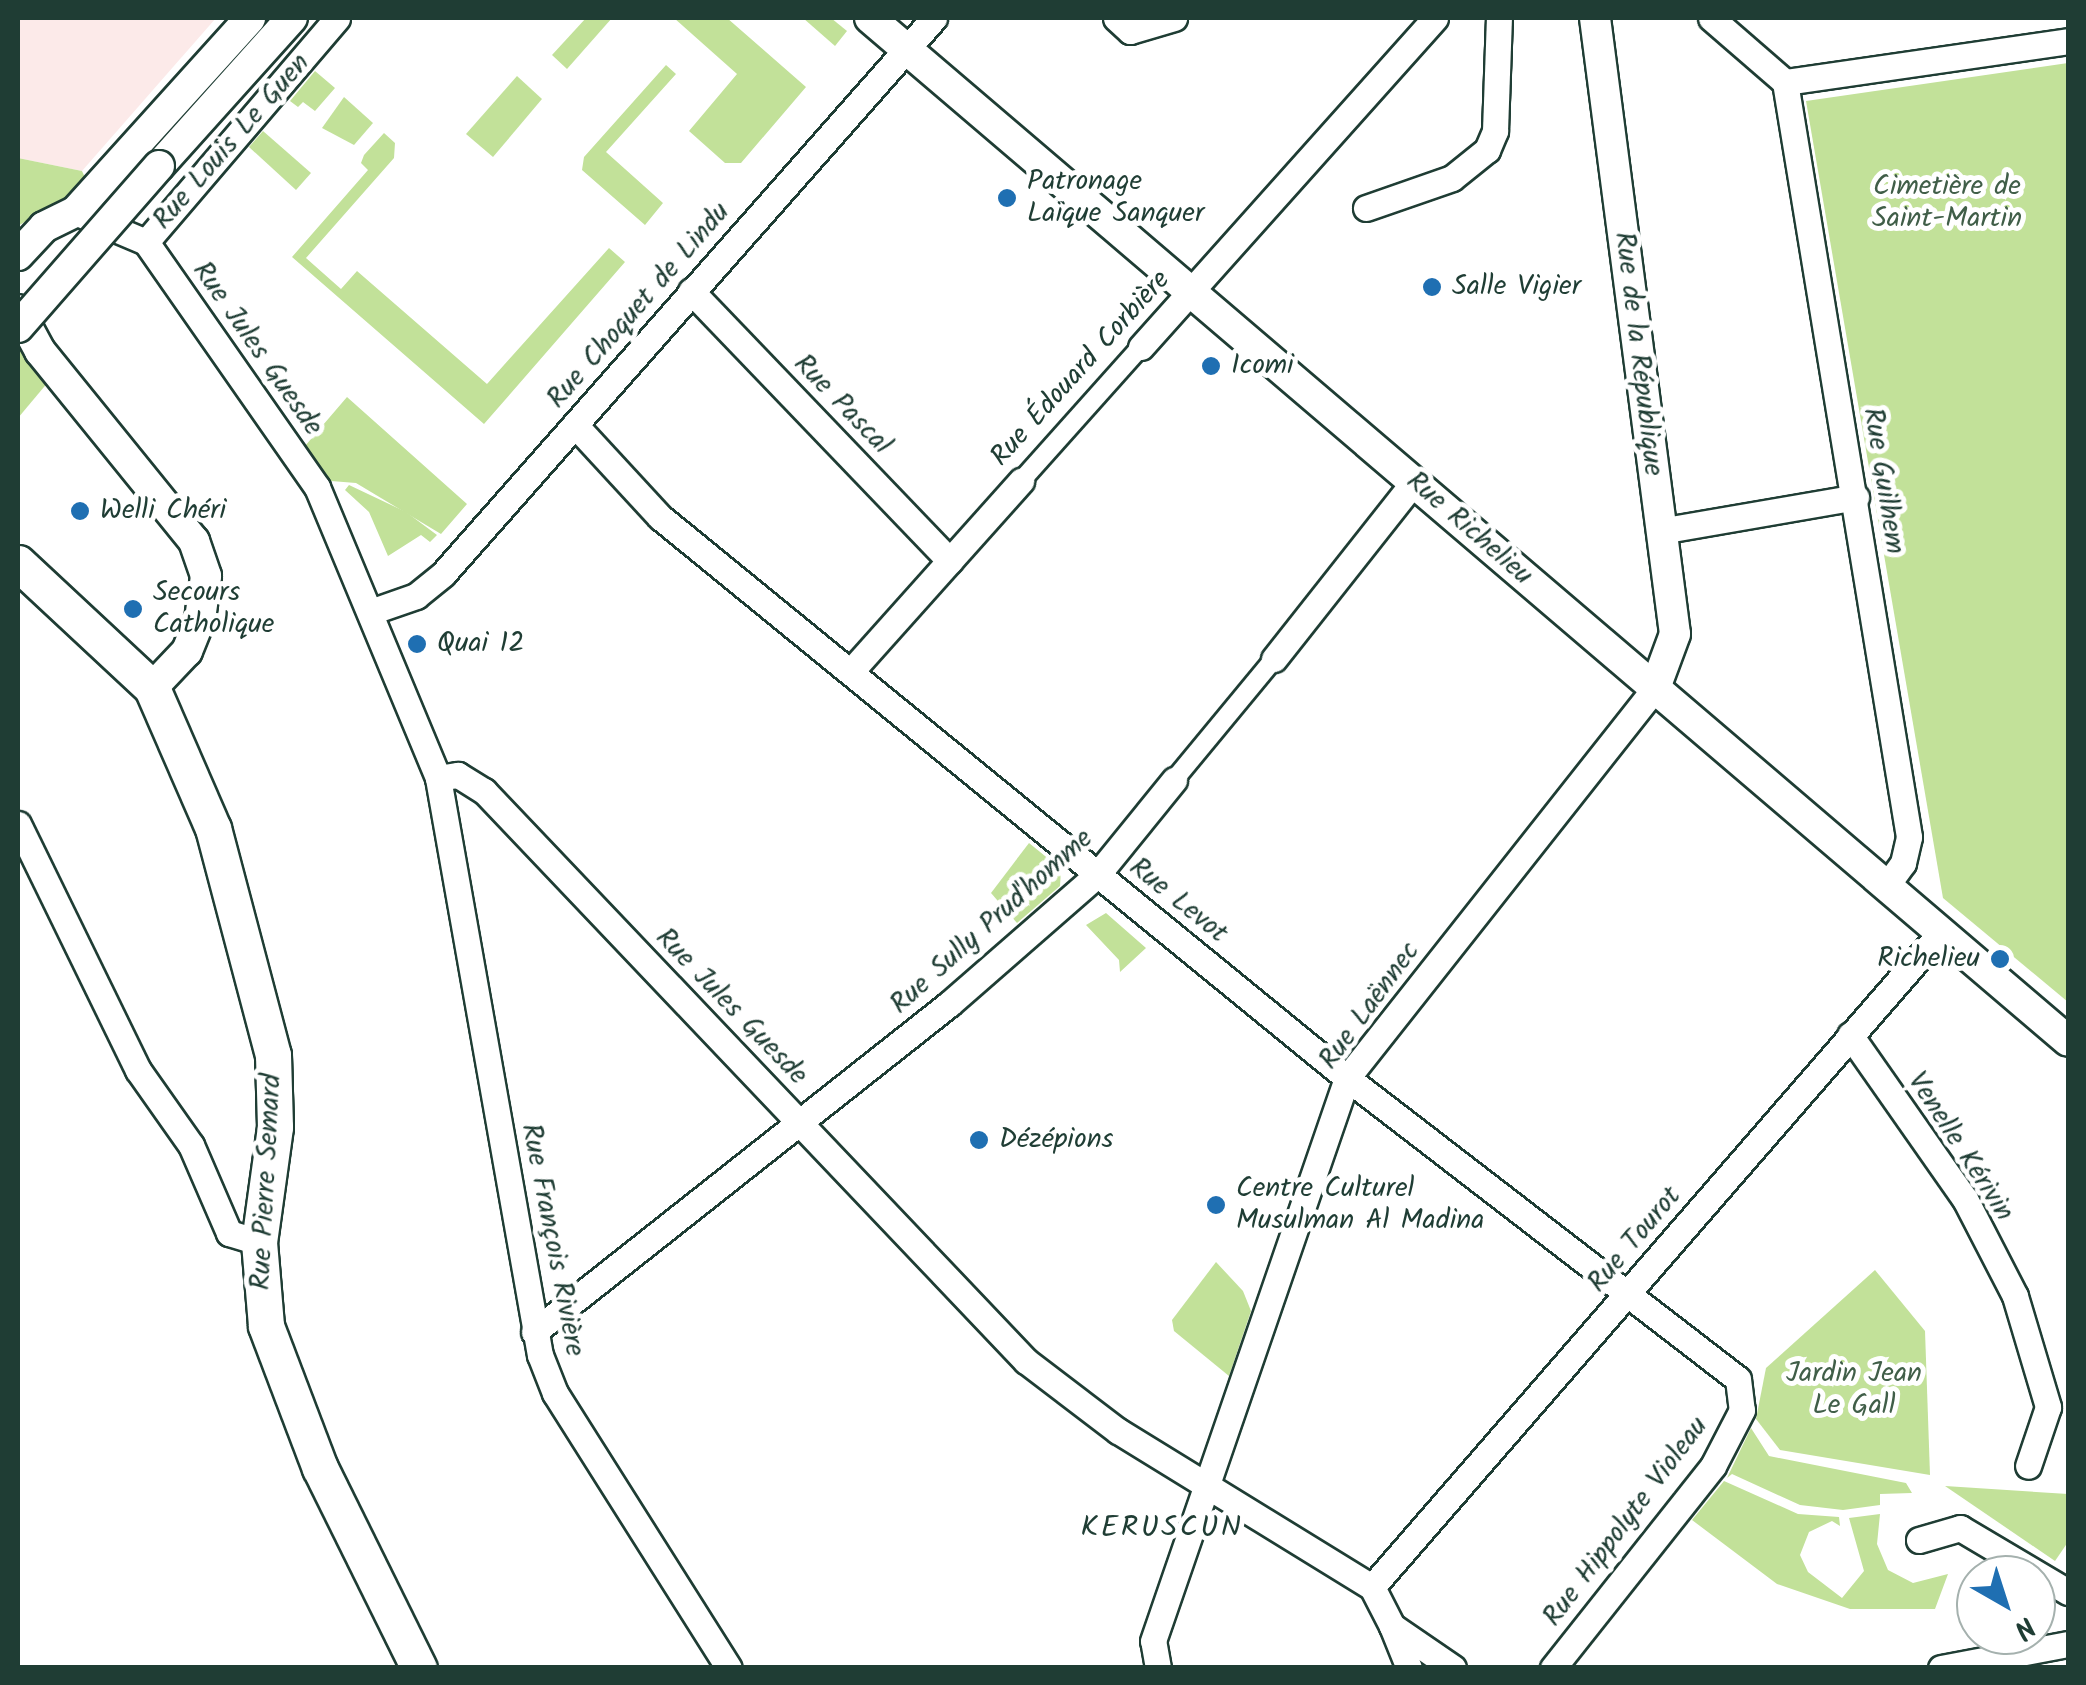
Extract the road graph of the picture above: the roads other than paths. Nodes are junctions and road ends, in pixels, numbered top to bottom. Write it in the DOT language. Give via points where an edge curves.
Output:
graph roads {
  1 [pos="250,18"];
  2 [pos="292,18"];
  3 [pos="337,18"];
  4 [pos="870,18"];
  5 [pos="934,18"];
  6 [pos="1116,18"];
  7 [pos="1174,18"];
  8 [pos="1435,18"];
  9 [pos="1499,18"];
  10 [pos="1595,18"];
  11 [pos="1711,18"];
  12 [pos="2068,41"];
  13 [pos="906,48"];
  14 [pos="1785,82"];
  15 [pos="1366,208"];
  16 [pos="75,212"];
  17 [pos="146,242"];
  18 [pos="18,254"];
  19 [pos="690,291"];
  20 [pos="1191,291"];
  21 [pos="18,310"];
  22 [pos="18,327"];
  23 [pos="1142,346"];
  24 [pos="575,425"];
  25 [pos="1021,481"];
  26 [pos="1414,482"];
  27 [pos="1856,497"];
  28 [pos="1660,532"];
  29 [pos="950,561"];
  30 [pos="18,563"];
  31 [pos="372,611"];
  32 [pos="1274,659"];
  33 [pos="852,670"];
  34 [pos="152,688"];
  35 [pos="1655,688"];
  36 [pos="438,778"];
  37 [pos="1174,780"];
  38 [pos="18,824"];
  39 [pos="1098,874"];
  40 [pos="1886,885"];
  41 [pos="1942,931"];
  42 [pos="1850,1035"];
  43 [pos="2068,1041"];
  44 [pos="1347,1078"];
  45 [pos="801,1124"];
  46 [pos="259,1242"];
  47 [pos="1628,1294"];
  48 [pos="534,1332"];
  49 [pos="1742,1410"];
  50 [pos="2028,1466"];
  51 [pos="1207,1486"];
  52 [pos="1920,1540"];
  53 [pos="1372,1587"];
  54 [pos="2068,1592"];
  55 [pos="1392,1626"];
  56 [pos="2068,1644"];
  57 [pos="726,1666"];
  58 [pos="420,1668"];
  59 [pos="1158,1668"];
  60 [pos="1409,1668"];
  61 [pos="1453,1668"];
  62 [pos="1553,1668"];
  63 [pos="1941,1668"];
  1 -- 16 [label="street"];
  2 -- 22 [label="street, bridge"];
  3 -- 17 [label="street, Rue Louis Le Guen"];
  4 -- 13 [label="street, Rue Richelieu"];
  5 -- 13 [label="street, Rue Choquet de Lindu"];
  6 -- 7 [label="street" via="1130,31"];
  8 -- 20 [label="street, Rue Édouard Corbière"];
  9 -- 15 [label="street" via="1488,150 1452,178"];
  10 -- 28 [label="street, Rue de la République"];
  11 -- 14 [label="street"];
  12 -- 14 [label="street"];
  13 -- 19 [label="street, Rue Choquet de Lindu"];
  13 -- 20 [label="street, Rue Richelieu"];
  14 -- 27 [label="street, Rue Guilhem"];
  16 -- 17 [label="street, Rue Louis Le Guen"];
  16 -- 18 [label="street" via="44,227"];
  17 -- 31 [label="street, Rue Jules Guesde" via="318,487"];
  19 -- 24 [label="street, Rue Choquet de Lindu"];
  19 -- 29 [label="street, Rue Pascal"];
  20 -- 23 [label="street, Rue Édouard Corbière"];
  20 -- 26 [label="street, Rue Richelieu"];
  21 -- 34 [label="street" via="40,351 194,541 206,576 200,619 188,650"];
  23 -- 25 [label="street, Rue Édouard Corbière"];
  24 -- 31 [label="street, Rue Choquet de Lindu" via="442,574 416,596"];
  24 -- 33 [label="street, Rue Levot" via="660,517"];
  25 -- 29 [label="street, Rue Édouard Corbière"];
  26 -- 32 [label="street, Rue Sully Prud'homme"];
  26 -- 35 [label="street, Rue Richelieu"];
  27 -- 28 [label="street"];
  27 -- 40 [label="street, Rue Guilhem" via="1909,837 1903,863"];
  28 -- 35 [label="street, Rue de la République" via="1675,634"];
  29 -- 33 [label="street, Rue Édouard Corbière"];
  30 -- 34 [label="main road, Rue Pierre Semard"];
  31 -- 36 [label="street, Rue Jules Guesde"];
  32 -- 37 [label="street, Rue Sully Prud'homme"];
  33 -- 39 [label="street, Rue Levot"];
  34 -- 46 [label="main road, Rue Pierre Semard" via="213,828 273,1055 275,1127"];
  35 -- 40 [label="street, Rue Richelieu"];
  35 -- 44 [label="street, Rue Laënnec"];
  36 -- 45 [label="street, Rue Jules Guesde" via="458,775 484,791"];
  36 -- 48 [label="street, Rue François Rivière"];
  37 -- 39 [label="street, Rue Sully Prud'homme"];
  38 -- 46 [label="street" via="138,1070 191,1145 229,1232"];
  39 -- 44 [label="street, Rue Levot"];
  39 -- 45 [label="street, Rue Sully Prud'homme"];
  40 -- 41 [label="street, Rue Richelieu"];
  41 -- 42 [label="street, Rue Tourot"];
  41 -- 43 [label="street, Rue Richelieu"];
  42 -- 47 [label="street, Rue Tourot"];
  42 -- 50 [label="street, Venelle Kérivin" via="1964,1199 2015,1296 2048,1407"];
  44 -- 47 [label="street, Rue Levot"];
  44 -- 51 [label="street, Rue Laënnec"];
  45 -- 48 [label="street, Rue Sully Prud'homme"];
  45 -- 51 [label="street, Rue Jules Guesde" via="1026,1361 1082,1407"];
  46 -- 58 [label="main road, Rue Pierre Semard" via="258,1289 293,1402"];
  47 -- 49 [label="street, Rue Levot" via="1724,1363 1738,1379"];
  47 -- 53 [label="street, Rue Tourot"];
  48 -- 57 [label="street, Rue François Rivière" via="555,1393"];
  49 -- 62 [label="street, Rue Hippolyte Violeau" via="1713,1466"];
  51 -- 53 [label="street, Rue Jules Guesde"];
  51 -- 59 [label="street, Rue Laënnec" via="1152,1641"];
  52 -- 54 [label="street" via="1960,1528"];
  53 -- 55 [label="street"];
  55 -- 60 [label="street"];
  55 -- 61 [label="street"];
  56 -- 63 [label="street"];
}
